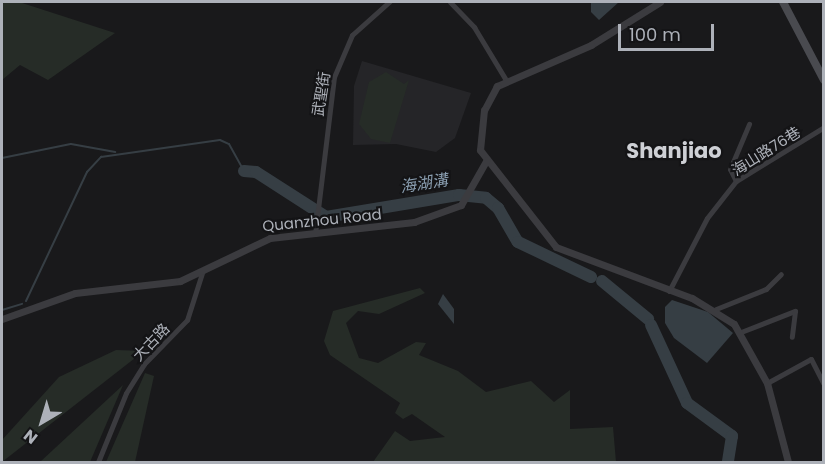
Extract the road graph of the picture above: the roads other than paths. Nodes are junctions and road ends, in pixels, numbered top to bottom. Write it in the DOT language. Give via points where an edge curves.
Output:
graph roads {
  1 [pos="389,2"];
  2 [pos="450,2"];
  3 [pos="660,2"];
  4 [pos="783,2"];
  5 [pos="506,80"];
  6 [pos="824,80"];
  7 [pos="749,124"];
  8 [pos="824,127"];
  9 [pos="486,161"];
  10 [pos="736,181"];
  11 [pos="315,234"];
  12 [pos="203,270"];
  13 [pos="781,274"];
  14 [pos="669,291"];
  15 [pos="716,309"];
  16 [pos="2,319"];
  17 [pos="741,332"];
  18 [pos="792,337"];
  19 [pos="823,382"];
  20 [pos="767,383"];
  21 [pos="98,462"];
  22 [pos="788,462"];
  1 -- 11 [label="street, 武聖街" via="352,35 334,77"];
  2 -- 5 [label="street" via="474,27"];
  3 -- 5 [label="street" via="591,45"];
  4 -- 6 [label="main road"];
  5 -- 9 [label="street" via="484,110 478,138"];
  7 -- 10 [label="street" via="730,169"];
  8 -- 10 [label="street, 海山路76巷"];
  9 -- 11 [label="street, Quanzhou Road" via="470,196 400,226"];
  9 -- 14 [label="street" via="556,247"];
  10 -- 14 [label="street, 海山路76巷" via="707,218"];
  11 -- 12 [label="street, Quanzhou Road" via="256,241"];
  12 -- 16 [label="street, Quanzhou Road" via="156,286 75,293"];
  12 -- 21 [label="street, 大古路" via="187,321 138,374"];
  13 -- 15 [label="street" via="766,289"];
  14 -- 15 [label="street"];
  15 -- 17 [label="street"];
  17 -- 18 [label="street" via="795,311"];
  17 -- 20 [label="street"];
  19 -- 20 [label="street" via="811,359"];
  20 -- 22 [label="street"];
}
